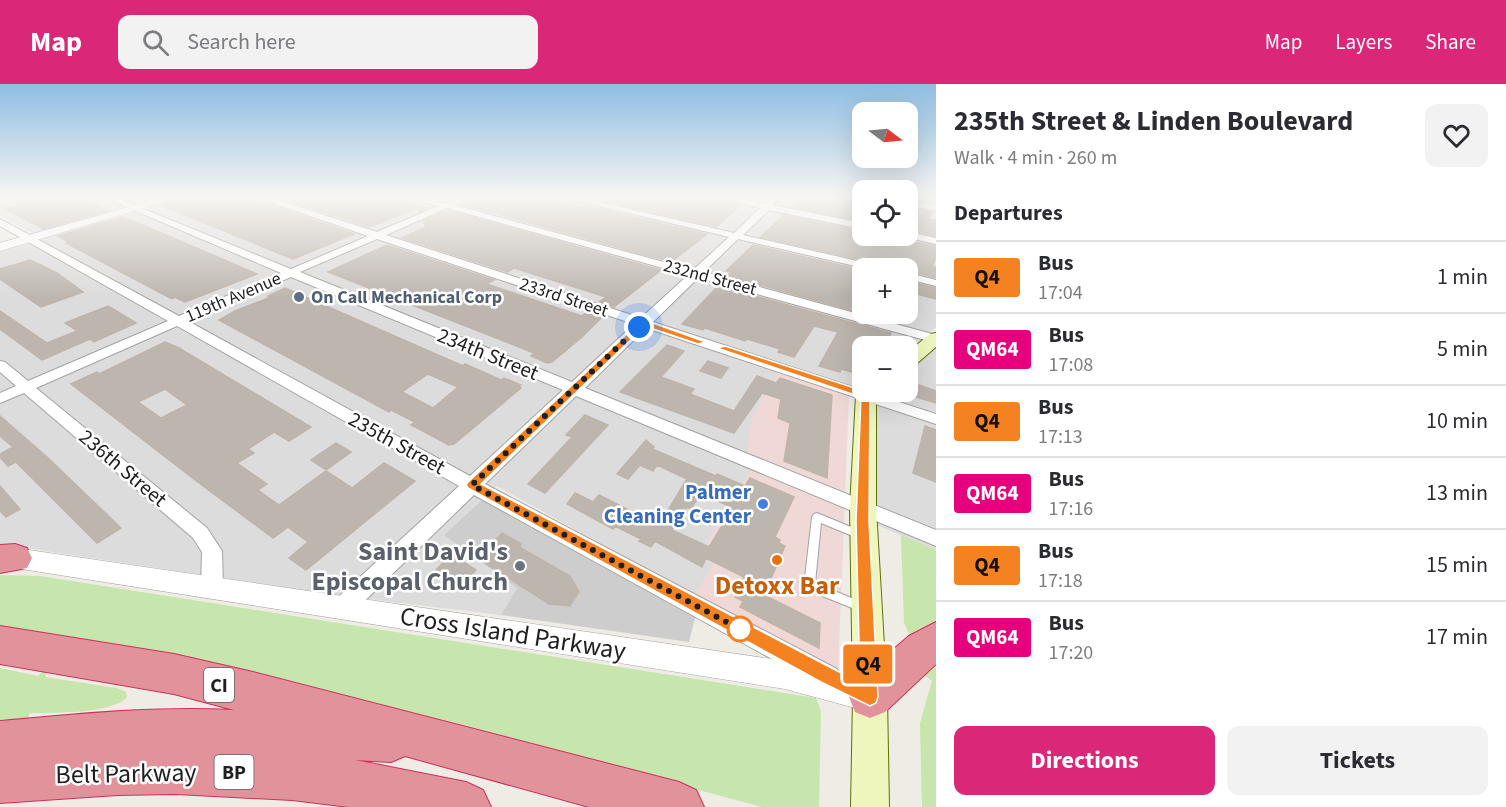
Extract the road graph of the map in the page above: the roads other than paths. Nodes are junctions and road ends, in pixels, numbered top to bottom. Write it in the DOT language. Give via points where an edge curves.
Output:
graph roads {
  1 [pos="16,231"];
  2 [pos="55,231"];
  3 [pos="189,231"];
  4 [pos="364,231"];
  5 [pos="387,231"];
  6 [pos="537,231"];
  7 [pos="713,231"];
  8 [pos="741,231"];
  9 [pos="377,235"];
  10 [pos="736,236"];
  11 [pos="918,237"];
  12 [pos="30,238"];
  13 [pos="936,241"];
  14 [pos="0,247"];
  15 [pos="852,263"];
  16 [pos="290,273"];
  17 [pos="696,274"];
  18 [pos="918,278"];
  19 [pos="936,283"];
  20 [pos="178,321"];
  21 [pos="644,323"];
  22 [pos="936,339"];
  23 [pos="918,354"];
  24 [pos="0,365"];
  25 [pos="26,387"];
  26 [pos="852,388"];
  27 [pos="573,389"];
  28 [pos="0,398"];
  29 [pos="868,402"];
  30 [pos="892,402"];
  31 [pos="936,418"];
  32 [pos="472,485"];
  33 [pos="863,522"];
  34 [pos="936,538"];
  35 [pos="5,558"];
  36 [pos="212,587"];
  37 [pos="343,607"];
  38 [pos="866,609"];
  39 [pos="936,640"];
  40 [pos="0,645"];
  41 [pos="870,697"];
  42 [pos="435,740"];
  43 [pos="0,744"];
  44 [pos="0,779"];
  45 [pos="466,807"];
  46 [pos="679,807"];
  47 [pos="870,807"];
  1 -- 12 [label="street, 235th Street"];
  2 -- 12 [label="street"];
  3 -- 16 [label="street, 234th Street"];
  4 -- 9 [label="street, 233rd Street"];
  5 -- 9 [label="street, 119th Avenue"];
  6 -- 17 [label="street, 232nd Street"];
  7 -- 10 [label="street"];
  8 -- 10 [label="street"];
  9 -- 16 [label="street, 119th Avenue"];
  9 -- 21 [label="street, 233rd Street"];
  10 -- 15 [label="street"];
  10 -- 17 [label="street"];
  11 -- 13 [label="street"];
  12 -- 14 [label="street"];
  12 -- 20 [label="street, 235th Street"];
  16 -- 20 [label="street, 119th Avenue"];
  16 -- 27 [label="street, 234th Street"];
  17 -- 21 [label="street"];
  17 -- 22 [label="street, 232nd Street"];
  18 -- 19 [label="street"];
  20 -- 25 [label="street, 119th Avenue"];
  20 -- 32 [label="street, 235th Street"];
  21 -- 26 [label="street, 233rd Street"];
  21 -- 27 [label="street"];
  22 -- 23 [label="main road"];
  24 -- 25 [label="street, 236th Street"];
  25 -- 28 [label="street, 119th Avenue"];
  25 -- 36 [label="street, 236th Street" via="200,533 212,551"];
  27 -- 32 [label="street"];
  27 -- 33 [label="street, 234th Street"];
  29 -- 33 [label="main road"];
  30 -- 31 [label="street, 233rd Street"];
  32 -- 37 [label="street"];
  32 -- 41 [label="street, 235th Street"];
  33 -- 34 [label="street, 234th Street"];
  33 -- 38 [label="main road"];
  33 -- 38 [label="lane" via="817,517 809,586"];
  35 -- 36 [label="street, Cross Island Parkway"];
  36 -- 37 [label="street, Cross Island Parkway"];
  37 -- 41 [label="street, Cross Island Parkway" via="785,675"];
  38 -- 41 [label="main road"];
  39 -- 41 [label="highway"];
  40 -- 42 [label="highway, CI" via="174,674"];
  41 -- 47 [label="main road"];
  42 -- 43 [label="highway" via="188,730"];
  42 -- 46 [label="highway, CI"];
  44 -- 45 [label="highway, Belt Parkway / BP" via="134,770 203,770 354,783"];
}
